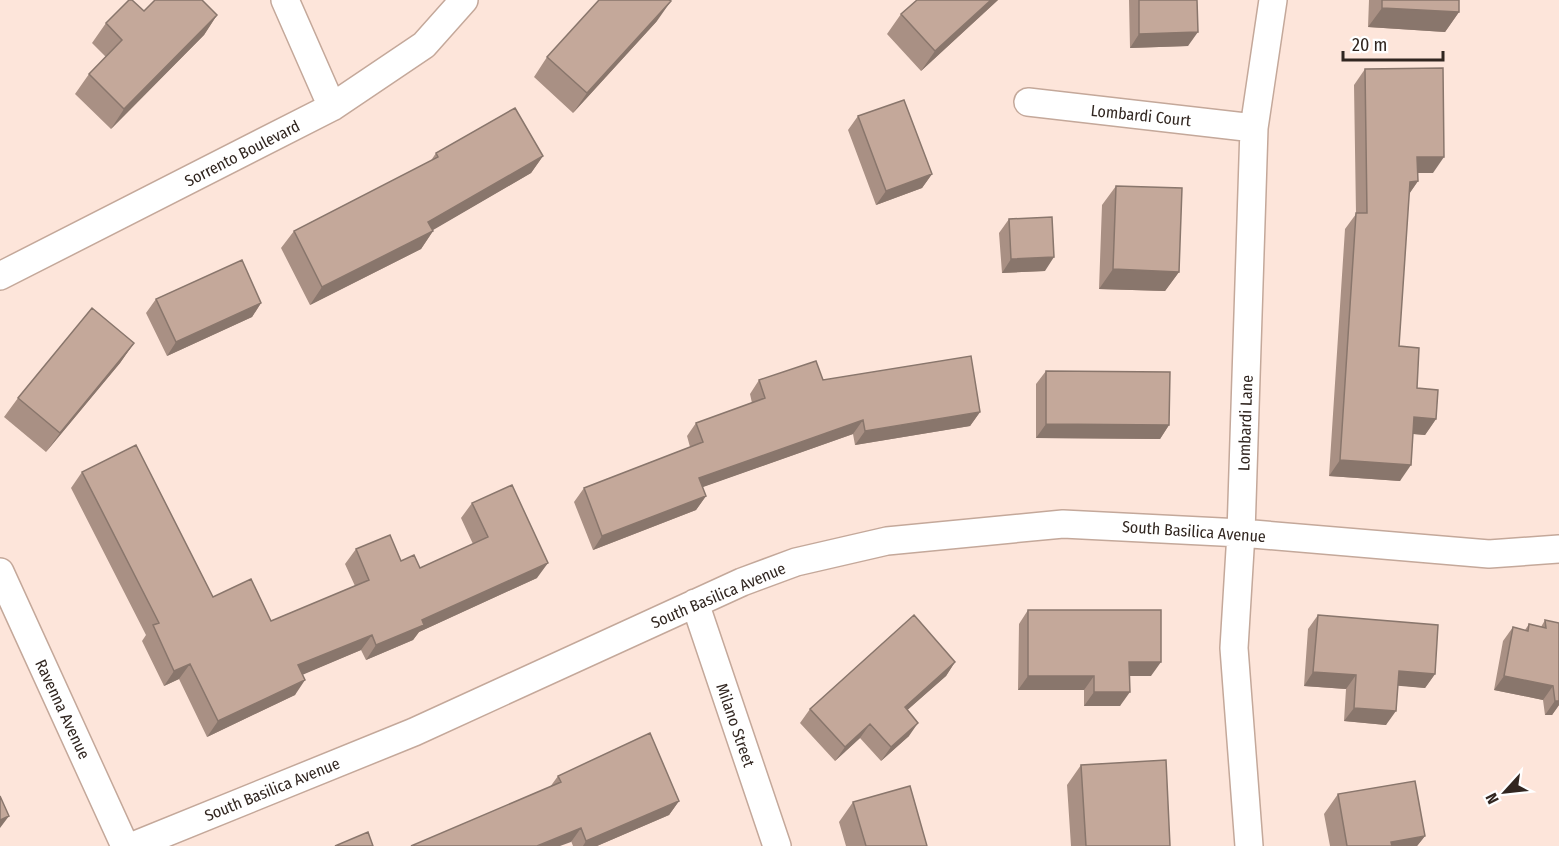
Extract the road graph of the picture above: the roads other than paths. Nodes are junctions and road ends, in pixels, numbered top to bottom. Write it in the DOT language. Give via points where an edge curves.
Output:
graph roads {
  1 [pos="285,0"];
  2 [pos="464,0"];
  3 [pos="1273,0"];
  4 [pos="1028,102"];
  5 [pos="332,107"];
  6 [pos="1254,128"];
  7 [pos="0,276"];
  8 [pos="1241,533"];
  9 [pos="1559,549"];
  10 [pos="0,573"];
  11 [pos="695,603"];
  12 [pos="125,846"];
  13 [pos="133,846"];
  14 [pos="777,846"];
  15 [pos="1250,846"];
  1 -- 5 [label="street"];
  2 -- 5 [label="street, Sorrento Boulevard" via="424,45"];
  3 -- 6 [label="street, Lombardi Lane"];
  4 -- 6 [label="street, Lombardi Court"];
  5 -- 7 [label="street, Sorrento Boulevard"];
  6 -- 8 [label="street, Lombardi Lane"];
  8 -- 9 [label="street, South Basilica Avenue" via="1489,554"];
  8 -- 11 [label="street, South Basilica Avenue" via="1063,524 887,541 796,562"];
  8 -- 15 [label="street, Lombardi Lane" via="1234,648"];
  10 -- 12 [label="street, Ravenna Avenue"];
  11 -- 13 [label="street, South Basilica Avenue" via="414,732"];
  11 -- 14 [label="street, Milano Street"];
}
